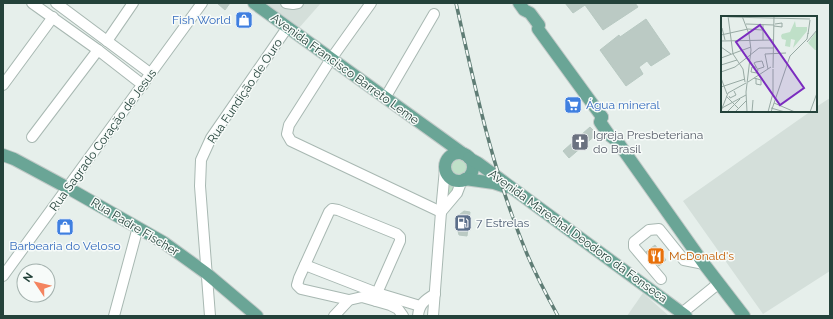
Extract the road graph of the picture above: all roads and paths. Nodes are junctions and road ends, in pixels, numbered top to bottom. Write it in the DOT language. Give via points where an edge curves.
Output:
graph roads {
  1 [pos="32,3"];
  2 [pos="133,3"];
  3 [pos="202,3"];
  4 [pos="286,3"];
  5 [pos="298,3"];
  6 [pos="371,3"];
  7 [pos="61,4"];
  8 [pos="258,4"];
  9 [pos="521,6"];
  10 [pos="434,14"];
  11 [pos="53,17"];
  12 [pos="287,28"];
  13 [pos="107,41"];
  14 [pos="98,50"];
  15 [pos="331,59"];
  16 [pos="150,73"];
  17 [pos="3,85"];
  18 [pos="142,85"];
  19 [pos="385,98"];
  20 [pos="437,135"];
  21 [pos="32,137"];
  22 [pos="3,155"];
  23 [pos="467,157"];
  24 [pos="446,165"];
  25 [pos="464,180"];
  26 [pos="68,188"];
  27 [pos="511,188"];
  28 [pos="441,212"];
  29 [pos="138,227"];
  30 [pos="704,264"];
  31 [pos="305,265"];
  32 [pos="206,273"];
  33 [pos="3,276"];
  34 [pos="661,279"];
  35 [pos="718,283"];
  36 [pos="435,294"];
  37 [pos="376,297"];
  38 [pos="731,299"];
  39 [pos="349,300"];
  40 [pos="419,311"];
  41 [pos="685,315"];
  42 [pos="114,316"];
  43 [pos="210,316"];
  44 [pos="256,316"];
  45 [pos="334,316"];
  46 [pos="403,316"];
  47 [pos="433,316"];
  48 [pos="737,316"];
  49 [pos="744,316"];
  1 -- 11 [label="street"];
  2 -- 13 [label="street"];
  3 -- 16 [label="street, Rua Sagrado Coração de Jesus"];
  4 -- 5 [label="street"];
  6 -- 15 [label="street"];
  7 -- 13 [label="street"];
  8 -- 12 [label="main road, Avenida Francisco Barreto Leme"];
  9 -- 30 [label="main road" via="524,15 534,28 538,29 602,117 600,122 609,136 617,141"];
  10 -- 19 [label="street"];
  11 -- 14 [label="street"];
  11 -- 17 [label="street"];
  12 -- 15 [label="main road, Avenida Francisco Barreto Leme"];
  12 -- 32 [label="street, Rua Fundição de Ouro" via="211,138 201,160 200,186"];
  13 -- 16 [label="street"];
  14 -- 18 [label="street"];
  14 -- 21 [label="street"];
  15 -- 19 [label="main road, Avenida Francisco Barreto Leme"];
  15 -- 28 [label="street" via="289,125 287,134 291,141"];
  16 -- 18 [label="street, Rua Sagrado Coração de Jesus"];
  18 -- 26 [label="street, Rua Sagrado Coração de Jesus"];
  19 -- 20 [label="main road, Avenida Francisco Barreto Leme"];
  20 -- 23 [label="main road, Avenida Francisco Barreto Leme"];
  20 -- 24 [label="main road"];
  22 -- 26 [label="main road, Rua Padre Fischer"];
  23 -- 24 [label="main road" via="457,154 449,157"];
  23 -- 25 [label="main road" via="471,161 472,169 469,177"];
  23 -- 27 [label="main road, Avenida Marechal Deodoro da Fonseca"];
  24 -- 25 [label="main road" via="446,174 453,180"];
  24 -- 28 [label="street"];
  25 -- 27 [label="main road" via="494,183"];
  25 -- 28 [label="street"];
  26 -- 29 [label="main road, Rua Padre Fischer"];
  26 -- 33 [label="street, Rua Sagrado Coração de Jesus"];
  27 -- 41 [label="main road, Avenida Marechal Deodoro da Fonseca"];
  28 -- 36 [label="street"];
  29 -- 32 [label="main road, Rua Padre Fischer"];
  29 -- 42 [label="street"];
  30 -- 34 [label="street" via="684,260 659,229 649,230 634,242 634,247"];
  30 -- 35 [label="main road"];
  31 -- 37 [label="street"];
  31 -- 37 [label="street" via="332,209 398,234 400,241"];
  31 -- 39 [label="street" via="297,285 301,289"];
  32 -- 43 [label="street, Rua Fundição de Ouro"];
  32 -- 44 [label="main road, Rua Padre Fischer"];
  35 -- 38 [label="main road"];
  35 -- 41 [label="street"];
  36 -- 40 [label="street" via="423,301"];
  36 -- 47 [label="street"];
  37 -- 39 [label="street"];
  37 -- 40 [label="street"];
  37 -- 46 [label="street" via="398,309"];
  38 -- 48 [label="main road"];
  38 -- 49 [label="main road"];
  39 -- 45 [label="street"];
}
